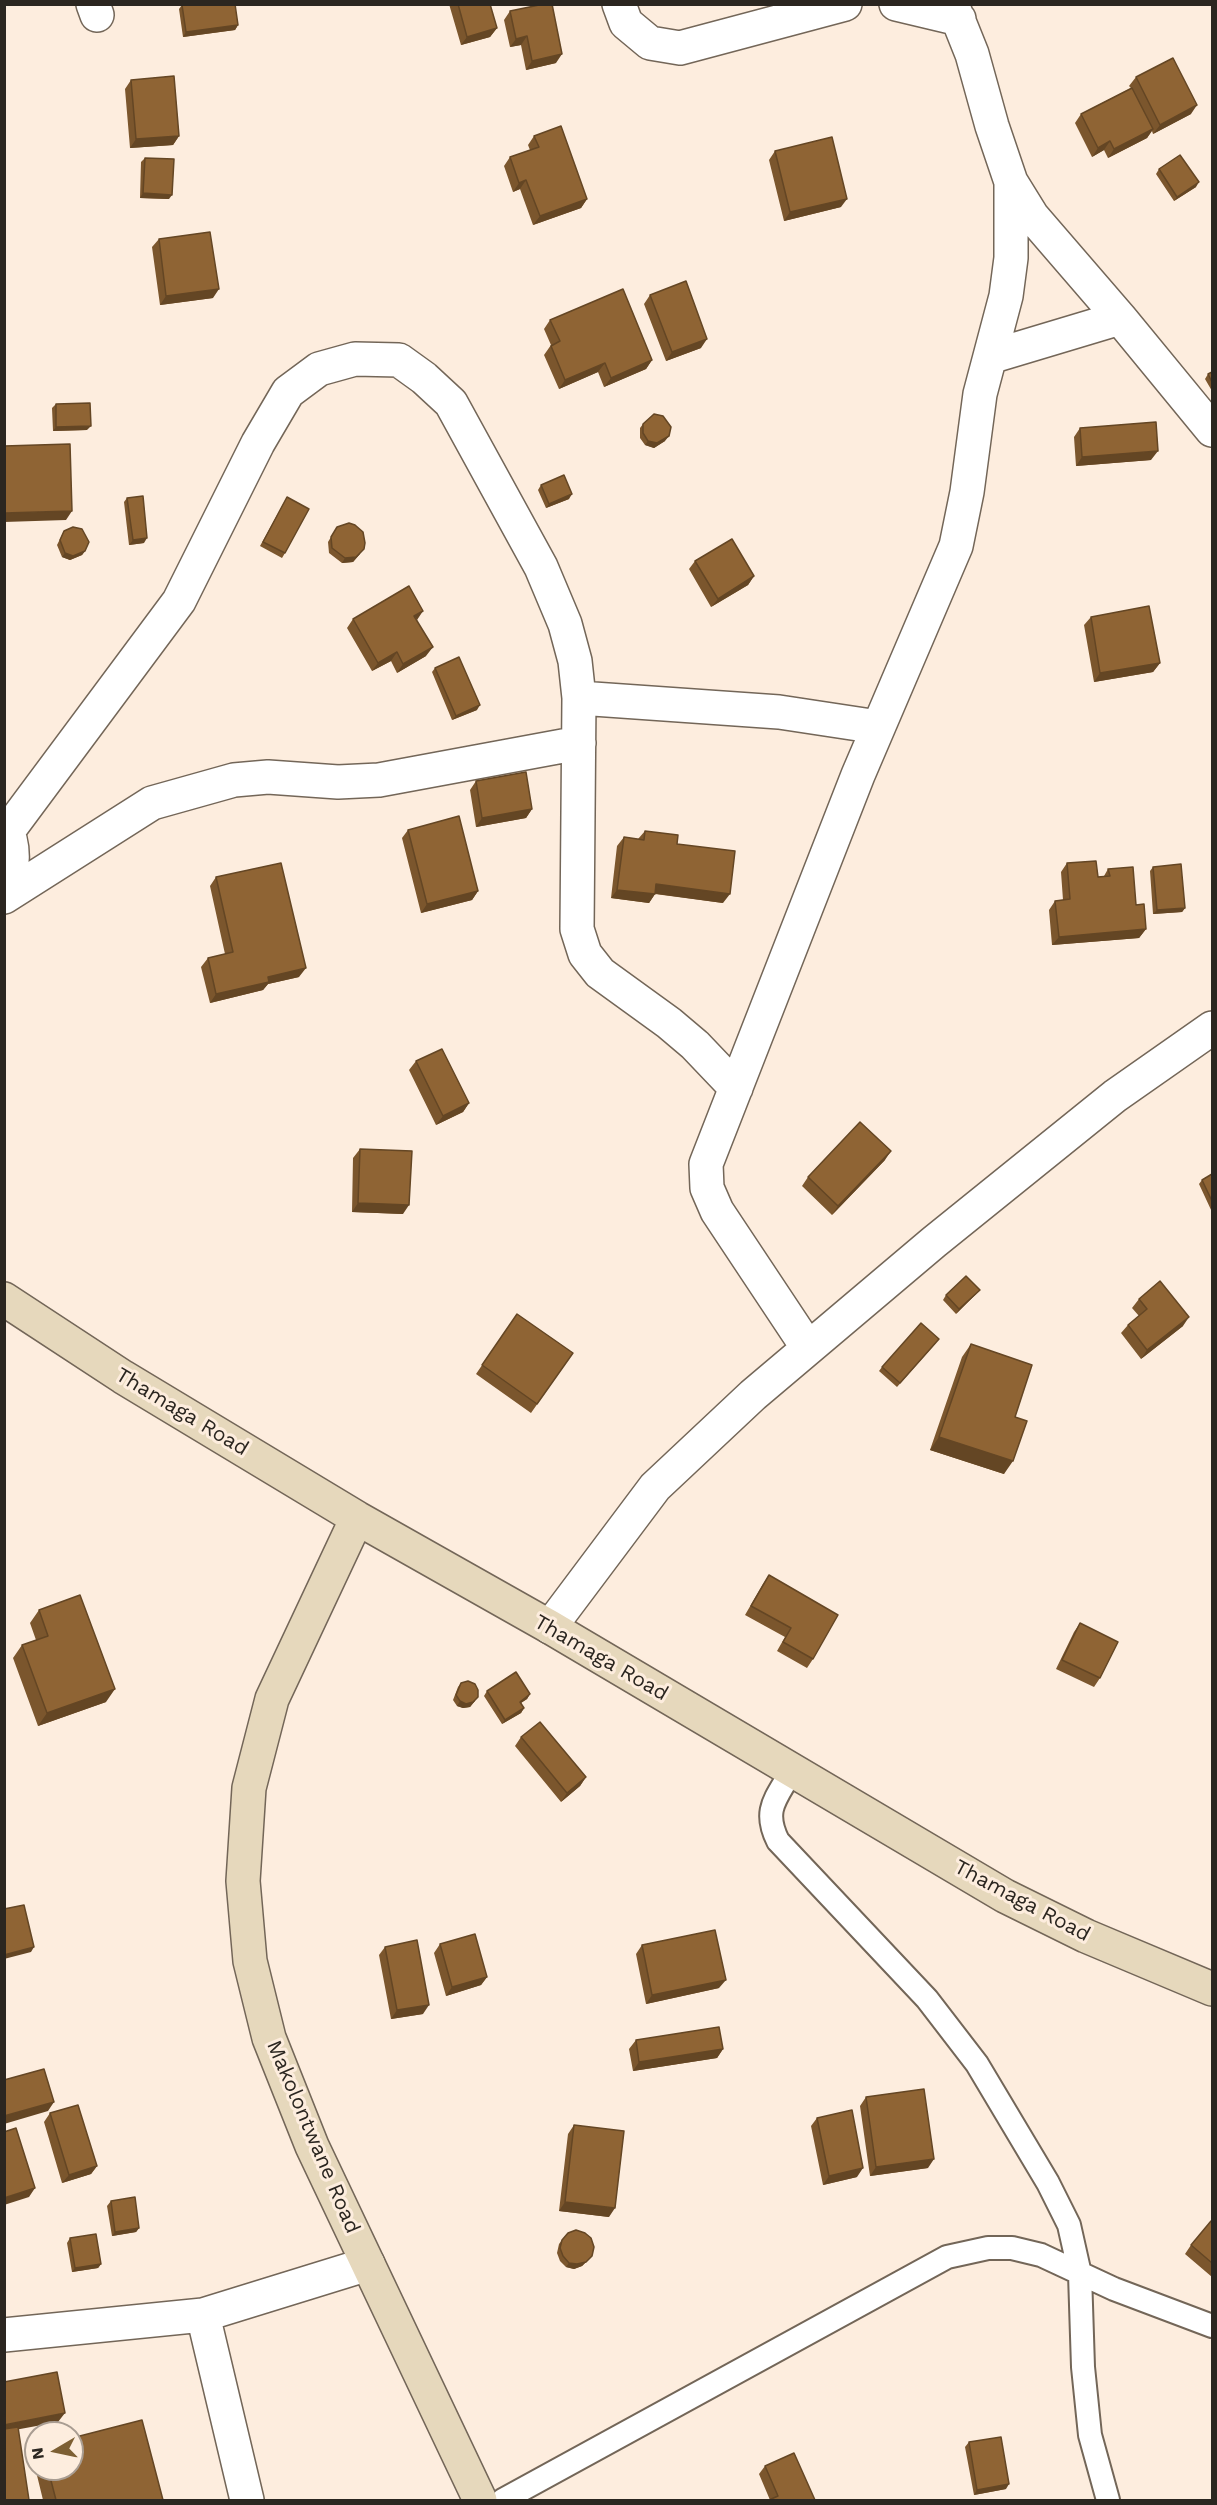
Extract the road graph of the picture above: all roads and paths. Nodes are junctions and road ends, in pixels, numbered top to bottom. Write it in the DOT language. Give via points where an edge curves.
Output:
graph roads {
  1 [pos="619,4"];
  2 [pos="845,4"];
  3 [pos="896,4"];
  4 [pos="955,12"];
  5 [pos="1011,182"];
  6 [pos="1120,318"];
  7 [pos="990,357"];
  8 [pos="1212,430"];
  9 [pos="579,698"];
  10 [pos="878,727"];
  11 [pos="579,743"];
  12 [pos="6,828"];
  13 [pos="4,894"];
  14 [pos="1212,1028"];
  15 [pos="736,1088"];
  16 [pos="4,1299"];
  17 [pos="808,1348"];
  18 [pos="357,1518"];
  19 [pos="550,1627"];
  20 [pos="792,1770"];
  21 [pos="1212,1989"];
  22 [pos="368,2264"];
  23 [pos="1080,2274"];
  24 [pos="203,2315"];
  25 [pos="1212,2326"];
  26 [pos="4,2335"];
  27 [pos="247,2500"];
  28 [pos="480,2500"];
  29 [pos="503,2500"];
  30 [pos="1108,2500"];
  1 -- 2 [label="street" via="626,23 650,43 680,48"];
  3 -- 4 [label="street"];
  4 -- 5 [label="street" via="972,54"];
  5 -- 6 [label="street" via="1032,216"];
  5 -- 7 [label="street" via="1011,258"];
  6 -- 7 [label="street"];
  6 -- 8 [label="street"];
  7 -- 10 [label="street" via="980,394 956,546"];
  9 -- 10 [label="street" via="779,712"];
  9 -- 11 [label="street"];
  9 -- 12 [label="street" via="565,624 541,567 451,403 399,360 355,359 319,369 288,392 258,443 179,601"];
  10 -- 15 [label="street"];
  11 -- 13 [label="street" via="379,780 234,780 152,803"];
  11 -- 15 [label="street" via="577,929 585,954 600,973 695,1045"];
  12 -- 13 [label="street" via="13,857"];
  14 -- 17 [label="street" via="1115,1096"];
  15 -- 17 [label="street" via="706,1164 707,1188 717,1211"];
  16 -- 18 [label="main road, Thamaga Road" via="123,1377"];
  17 -- 19 [label="street" via="655,1487"];
  18 -- 19 [label="main road, Thamaga Road"];
  18 -- 22 [label="main road, Makolontwane Road" via="272,1700 249,1788 243,1881 250,1961 269,2038 312,2146"];
  19 -- 20 [label="main road, Thamaga Road"];
  20 -- 21 [label="main road, Thamaga Road" via="1005,1896 1086,1936"];
  20 -- 23 [label="lane" via="771,1809 770,1825 778,1841 927,1999 977,2064 1069,2225"];
  22 -- 24 [label="street"];
  22 -- 28 [label="main road, Makolontwane Road"];
  23 -- 25 [label="lane"];
  23 -- 29 [label="lane" via="1041,2255 1012,2248 988,2248 947,2257"];
  23 -- 30 [label="lane" via="1090,2435"];
  24 -- 26 [label="street"];
  24 -- 27 [label="street"];
}
